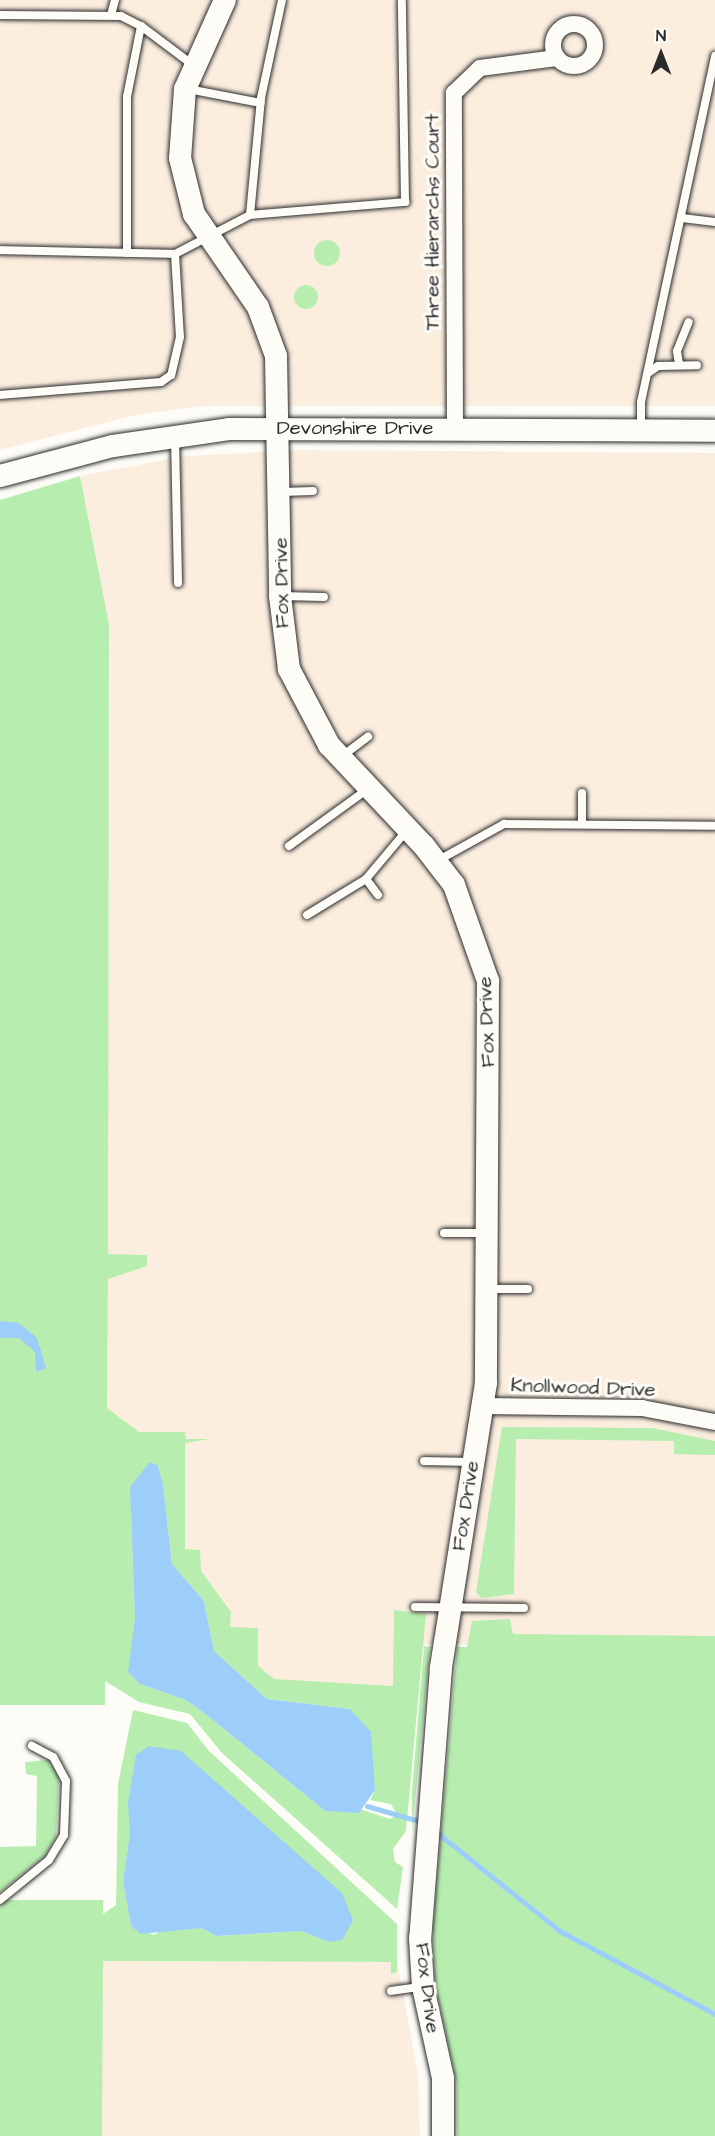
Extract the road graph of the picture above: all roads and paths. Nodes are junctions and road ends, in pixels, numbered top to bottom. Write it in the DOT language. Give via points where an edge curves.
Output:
graph roads {
  1 [pos="115,0"];
  2 [pos="225,0"];
  3 [pos="282,0"];
  4 [pos="402,0"];
  5 [pos="0,15"];
  6 [pos="111,15"];
  7 [pos="141,26"];
  8 [pos="715,57"];
  9 [pos="556,58"];
  10 [pos="193,65"];
  11 [pos="185,89"];
  12 [pos="261,102"];
  13 [pos="250,215"];
  14 [pos="682,218"];
  15 [pos="715,222"];
  16 [pos="206,234"];
  17 [pos="0,250"];
  18 [pos="127,253"];
  19 [pos="175,254"];
  20 [pos="689,322"];
  21 [pos="679,364"];
  22 [pos="697,365"];
  23 [pos="648,373"];
  24 [pos="0,395"];
  25 [pos="280,428"];
  26 [pos="455,428"];
  27 [pos="641,429"];
  28 [pos="715,431"];
  29 [pos="175,434"];
  30 [pos="0,476"];
  31 [pos="313,491"];
  32 [pos="280,492"];
  33 [pos="178,583"];
  34 [pos="280,596"];
  35 [pos="324,597"];
  36 [pos="368,737"];
  37 [pos="341,758"];
  38 [pos="369,788"];
  39 [pos="582,792"];
  40 [pos="582,824"];
  41 [pos="715,826"];
  42 [pos="408,829"];
  43 [pos="289,846"];
  44 [pos="437,861"];
  45 [pos="366,879"];
  46 [pos="378,895"];
  47 [pos="307,915"];
  48 [pos="444,1233"];
  49 [pos="489,1234"];
  50 [pos="488,1289"];
  51 [pos="528,1289"];
  52 [pos="484,1406"];
  53 [pos="715,1422"];
  54 [pos="424,1461"];
  55 [pos="473,1462"];
  56 [pos="416,1607"];
  57 [pos="524,1608"];
  58 [pos="449,1609"];
  59 [pos="32,1746"];
  60 [pos="0,1900"];
  61 [pos="423,1987"];
  62 [pos="391,1991"];
  63 [pos="443,2136"];
  1 -- 6 [label="lane"];
  2 -- 10 [label="street, Fox Drive"];
  3 -- 12 [label="lane"];
  4 -- 13 [label="lane" via="405,202"];
  5 -- 6 [label="lane"];
  6 -- 7 [label="lane"];
  7 -- 10 [label="lane"];
  7 -- 18 [label="lane" via="127,97"];
  8 -- 14 [label="lane"];
  9 -- 26 [label="street, Three Hierarchs Court" via="480,68 454,93"];
  10 -- 11 [label="street, Fox Drive"];
  11 -- 12 [label="lane"];
  11 -- 16 [label="street, Fox Drive" via="180,158 194,214"];
  12 -- 13 [label="lane"];
  13 -- 16 [label="lane"];
  14 -- 15 [label="lane"];
  14 -- 23 [label="lane"];
  16 -- 19 [label="lane"];
  16 -- 25 [label="street, Fox Drive" via="269,328"];
  17 -- 18 [label="lane"];
  18 -- 19 [label="lane"];
  19 -- 24 [label="lane" via="180,337 171,375 161,382"];
  20 -- 21 [label="lane" via="677,351"];
  21 -- 22 [label="lane"];
  21 -- 23 [label="lane"];
  23 -- 27 [label="lane"];
  25 -- 26 [label="street, Devonshire Drive"];
  25 -- 29 [label="street, Devonshire Drive"];
  25 -- 32 [label="street, Fox Drive"];
  26 -- 27 [label="street, Devonshire Drive"];
  27 -- 28 [label="street, Devonshire Drive"];
  29 -- 30 [label="street, Devonshire Drive"];
  29 -- 33 [label="lane"];
  31 -- 32 [label="lane"];
  32 -- 34 [label="street, Fox Drive"];
  34 -- 35 [label="lane"];
  34 -- 37 [label="street, Fox Drive" via="283,636 298,693"];
  36 -- 37 [label="lane"];
  37 -- 38 [label="street, Fox Drive"];
  38 -- 42 [label="street, Fox Drive"];
  38 -- 43 [label="lane"];
  39 -- 40 [label="lane"];
  40 -- 41 [label="lane"];
  40 -- 44 [label="lane" via="504,824"];
  42 -- 44 [label="street, Fox Drive"];
  42 -- 45 [label="lane"];
  44 -- 49 [label="street, Fox Drive" via="469,919 488,981"];
  45 -- 46 [label="lane"];
  45 -- 47 [label="lane"];
  48 -- 49 [label="lane"];
  49 -- 50 [label="street, Fox Drive"];
  50 -- 51 [label="lane"];
  50 -- 52 [label="street, Fox Drive"];
  52 -- 53 [label="street, Knollwood Drive" via="642,1408"];
  52 -- 55 [label="street, Fox Drive"];
  54 -- 55 [label="lane"];
  55 -- 58 [label="street, Fox Drive"];
  56 -- 58 [label="lane"];
  57 -- 58 [label="lane"];
  58 -- 61 [label="street, Fox Drive" via="426,1837"];
  59 -- 60 [label="lane" via="53,1757 66,1781 64,1835 49,1860"];
  61 -- 62 [label="lane"];
  61 -- 63 [label="street, Fox Drive" via="443,2078"];
}
